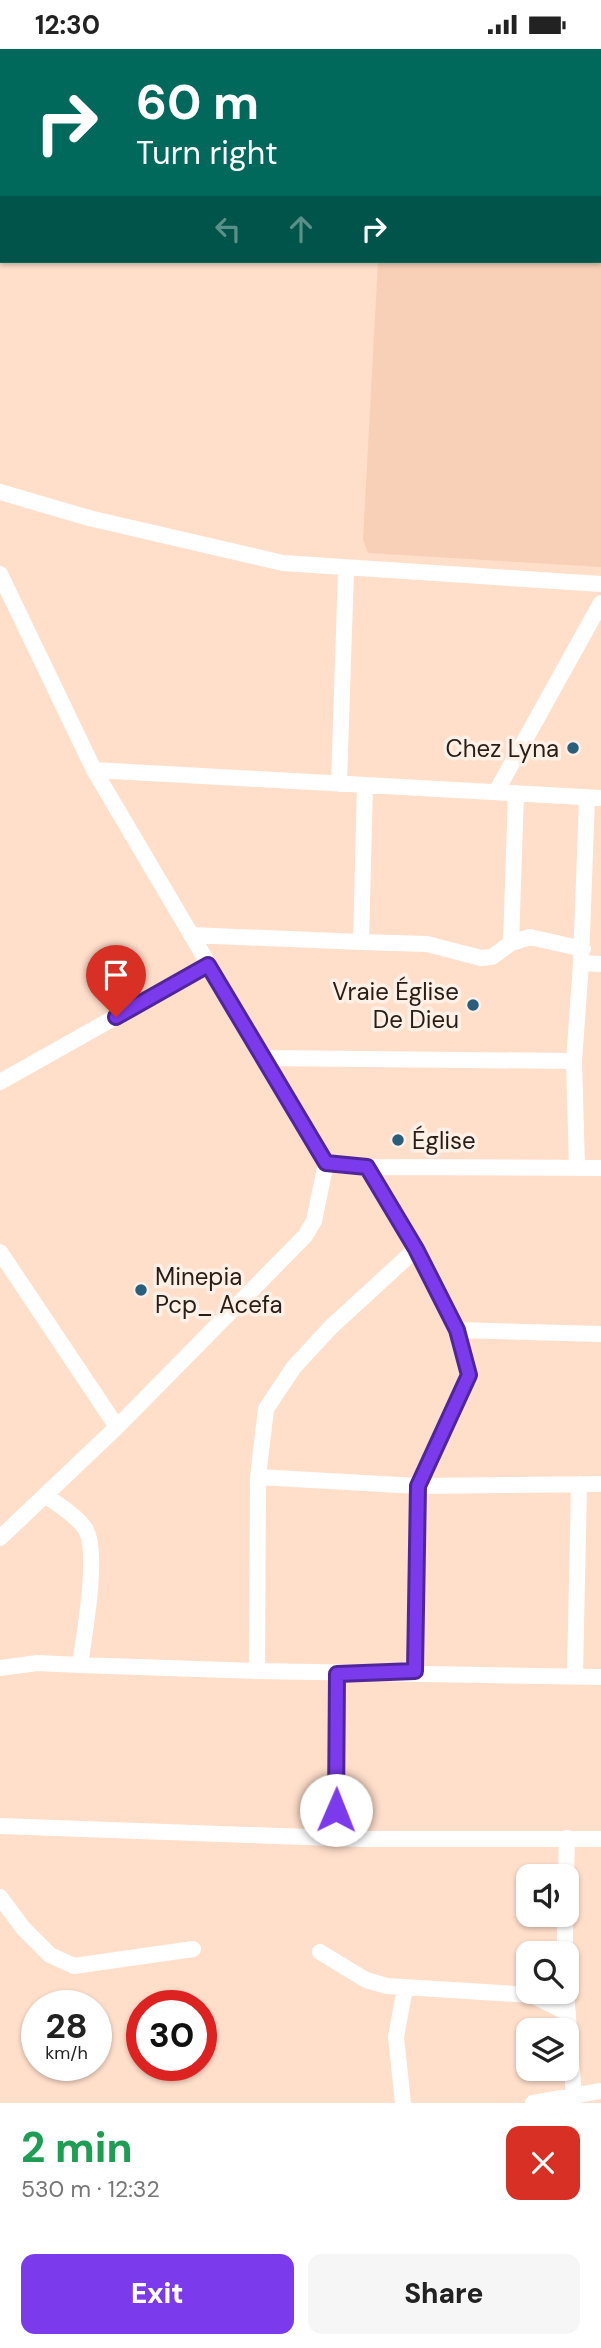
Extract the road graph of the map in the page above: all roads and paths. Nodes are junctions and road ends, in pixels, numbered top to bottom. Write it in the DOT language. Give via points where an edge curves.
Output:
graph roads {
  1 [pos="0,492"];
  2 [pos="346,570"];
  3 [pos="0,573"];
  4 [pos="601,584"];
  5 [pos="601,603"];
  6 [pos="94,770"];
  7 [pos="339,783"];
  8 [pos="365,785"];
  9 [pos="496,792"];
  10 [pos="516,793"];
  11 [pos="594,797"];
  12 [pos="191,935"];
  13 [pos="361,942"];
  14 [pos="511,943"];
  15 [pos="582,956"];
  16 [pos="601,964"];
  17 [pos="208,965"];
  18 [pos="262,1058"];
  19 [pos="573,1061"];
  20 [pos="0,1082"];
  21 [pos="326,1163"];
  22 [pos="367,1167"];
  23 [pos="577,1167"];
  24 [pos="601,1168"];
  25 [pos="416,1249"];
  26 [pos="0,1252"];
  27 [pos="457,1330"];
  28 [pos="601,1334"];
  29 [pos="117,1427"];
  30 [pos="258,1477"];
  31 [pos="579,1484"];
  32 [pos="601,1484"];
  33 [pos="418,1486"];
  34 [pos="45,1495"];
  35 [pos="0,1538"];
  36 [pos="80,1665"];
  37 [pos="0,1668"];
  38 [pos="257,1671"];
  39 [pos="415,1671"];
  40 [pos="337,1674"];
  41 [pos="575,1675"];
  42 [pos="601,1677"];
  43 [pos="0,1826"];
  44 [pos="336,1837"];
  45 [pos="566,1838"];
  46 [pos="601,1839"];
  47 [pos="566,1864"];
  48 [pos="0,1897"];
  49 [pos="193,1949"];
  50 [pos="320,1952"];
  51 [pos="405,1988"];
  52 [pos="567,2004"];
  53 [pos="568,2013"];
  54 [pos="601,2091"];
  55 [pos="574,2096"];
  56 [pos="403,2103"];
  57 [pos="533,2103"];
  1 -- 2 [label="street" via="89,518 283,563"];
  2 -- 4 [label="street"];
  2 -- 7 [label="street"];
  3 -- 6 [label="street"];
  5 -- 9 [label="street"];
  6 -- 7 [label="street"];
  6 -- 12 [label="street"];
  7 -- 8 [label="street"];
  8 -- 9 [label="street"];
  8 -- 13 [label="street"];
  9 -- 10 [label="street"];
  10 -- 11 [label="street"];
  10 -- 14 [label="street"];
  11 -- 15 [label="street"];
  12 -- 13 [label="street"];
  12 -- 17 [label="street"];
  13 -- 14 [label="street" via="427,944 481,958 492,957"];
  14 -- 15 [label="street" via="530,937"];
  15 -- 16 [label="street"];
  15 -- 19 [label="street"];
  17 -- 18 [label="street"];
  17 -- 20 [label="street"];
  18 -- 19 [label="street"];
  18 -- 21 [label="street"];
  19 -- 23 [label="street"];
  21 -- 22 [label="street"];
  21 -- 29 [label="street" via="314,1221 305,1236"];
  22 -- 23 [label="street"];
  22 -- 25 [label="street"];
  23 -- 24 [label="street"];
  25 -- 27 [label="street"];
  25 -- 30 [label="street" via="331,1327 278,1387 266,1409"];
  26 -- 29 [label="street"];
  27 -- 28 [label="street"];
  27 -- 33 [label="street" via="469,1375"];
  29 -- 34 [label="street"];
  30 -- 33 [label="street"];
  30 -- 38 [label="street"];
  31 -- 32 [label="street"];
  31 -- 33 [label="street"];
  31 -- 41 [label="street"];
  33 -- 39 [label="street"];
  34 -- 35 [label="street"];
  34 -- 36 [label="street" via="86,1528 91,1545"];
  36 -- 37 [label="street" via="37,1663"];
  36 -- 38 [label="street"];
  38 -- 40 [label="street"];
  39 -- 40 [label="street"];
  39 -- 41 [label="street"];
  40 -- 44 [label="street"];
  41 -- 42 [label="street"];
  43 -- 44 [label="street"];
  44 -- 45 [label="street"];
  45 -- 46 [label="street"];
  45 -- 47 [label="street"];
  48 -- 49 [label="street" via="50,1955 74,1966"];
  50 -- 51 [label="street" via="366,1980"];
  51 -- 53 [label="street" via="532,1995"];
  51 -- 56 [label="street" via="396,2037"];
  52 -- 53 [label="street"];
  53 -- 55 [label="street"];
  54 -- 55 [label="street"];
  55 -- 57 [label="street"];
}
